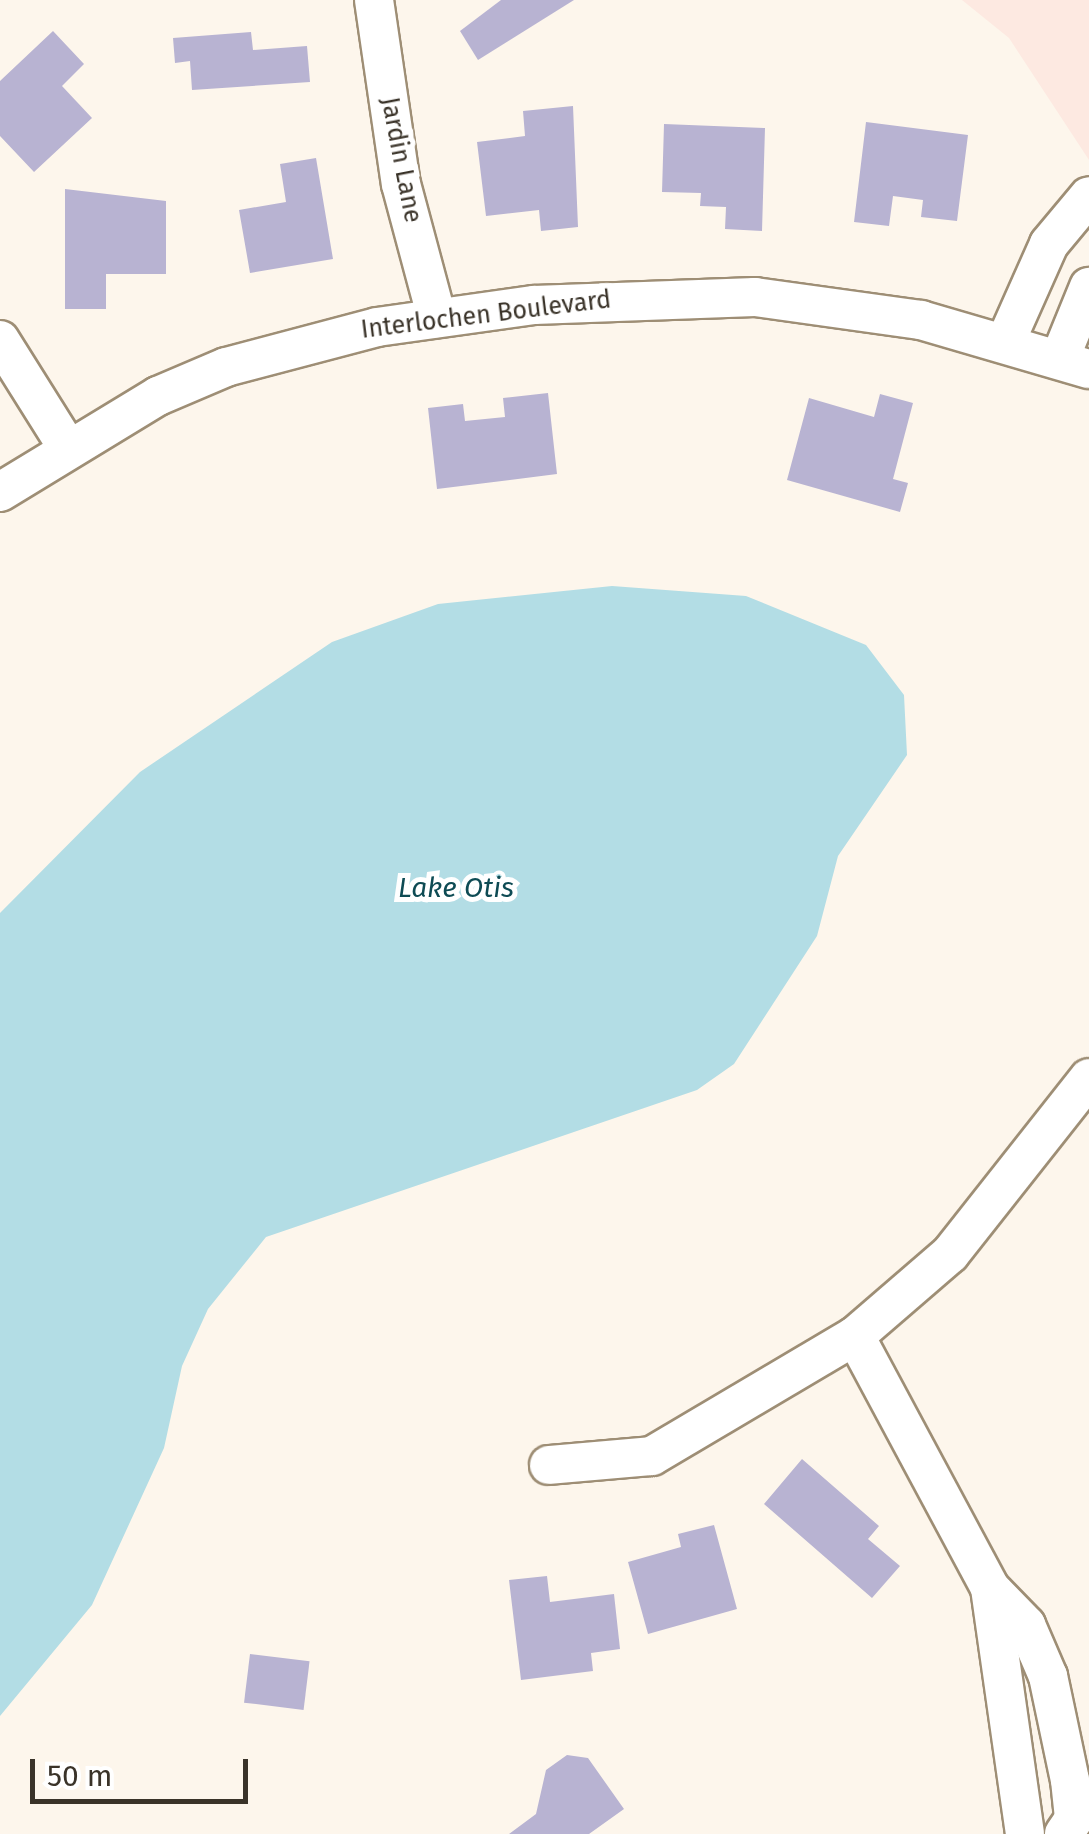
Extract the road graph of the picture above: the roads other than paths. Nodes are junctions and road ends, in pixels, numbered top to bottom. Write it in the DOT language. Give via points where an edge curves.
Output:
graph roads {
  1 [pos="374,0"];
  2 [pos="1089,196"];
  3 [pos="1089,287"];
  4 [pos="437,318"];
  5 [pos="0,340"];
  6 [pos="1006,343"];
  7 [pos="1075,363"];
  8 [pos="67,447"];
  9 [pos="0,492"];
  10 [pos="1089,1078"];
  11 [pos="855,1336"];
  12 [pos="549,1465"];
  13 [pos="990,1588"];
  14 [pos="1025,1834"];
  15 [pos="1064,1834"];
  1 -- 4 [label="street, Jardin Lane" via="401,184"];
  2 -- 6 [label="street" via="1049,244"];
  3 -- 7 [label="street, Interlochen Boulevard"];
  4 -- 6 [label="street, Interlochen Boulevard" via="624,297 755,297 921,320"];
  4 -- 8 [label="street, Interlochen Boulevard" via="226,367"];
  5 -- 8 [label="street"];
  6 -- 7 [label="street, Interlochen Boulevard"];
  8 -- 9 [label="street, Interlochen Boulevard"];
  10 -- 11 [label="street" via="950,1254"];
  11 -- 12 [label="street" via="652,1456"];
  11 -- 13 [label="street"];
  13 -- 14 [label="street"];
  13 -- 15 [label="street" via="1026,1625 1048,1676 1074,1819"];
}
